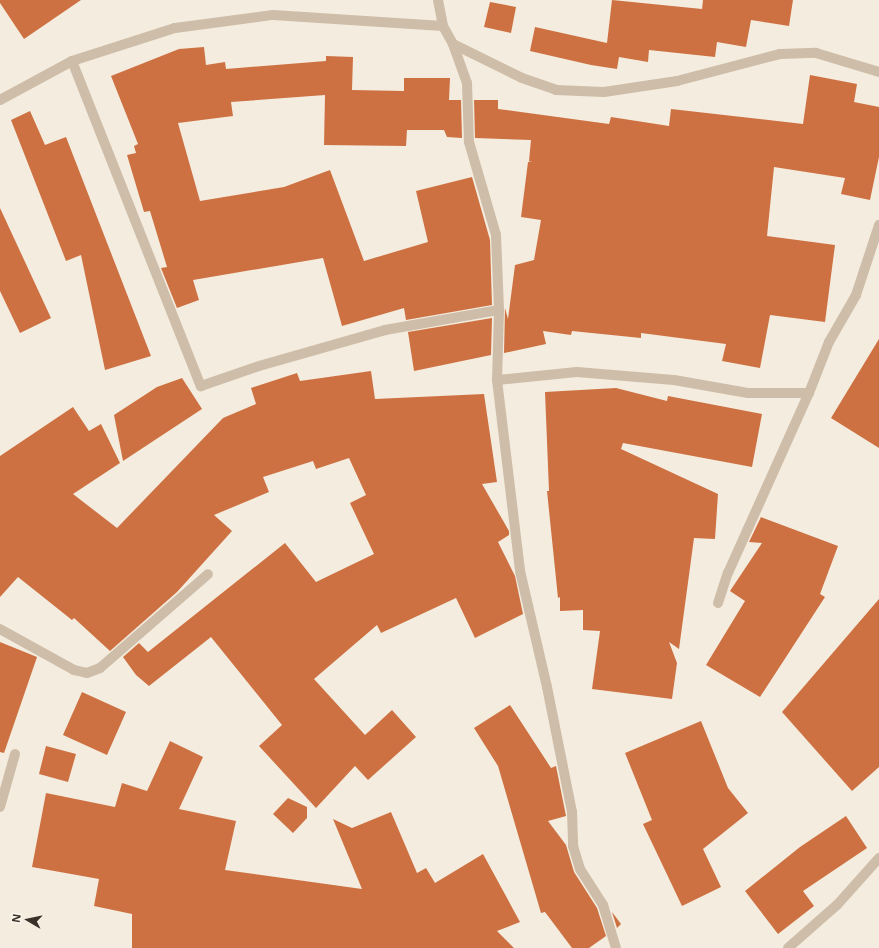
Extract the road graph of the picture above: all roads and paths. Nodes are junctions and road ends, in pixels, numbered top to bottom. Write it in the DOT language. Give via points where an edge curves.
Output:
graph roads {
  1 [pos="438,0"];
  2 [pos="443,26"];
  3 [pos="454,44"];
  4 [pos="72,61"];
  5 [pos="879,72"];
  6 [pos="0,100"];
  7 [pos="879,225"];
  8 [pos="499,310"];
  9 [pos="497,380"];
  10 [pos="809,393"];
  11 [pos="208,574"];
  12 [pos="718,603"];
  13 [pos="0,630"];
  14 [pos="15,754"];
  15 [pos="0,807"];
  16 [pos="879,858"];
  17 [pos="616,948"];
  18 [pos="788,948"];
  1 -- 2 [label="street"];
  2 -- 3 [label="street"];
  2 -- 4 [label="street" via="273,16 175,28"];
  3 -- 5 [label="street" via="522,78 556,90 604,92 677,81 780,54 816,53"];
  3 -- 8 [label="street" via="467,83 469,142 496,235"];
  4 -- 6 [label="street"];
  4 -- 8 [label="street" via="201,386 259,366 385,330"];
  7 -- 10 [label="street" via="856,295 829,342"];
  8 -- 9 [label="street"];
  9 -- 10 [label="street" via="578,372 674,380 748,393"];
  9 -- 17 [label="street" via="520,571 572,812 572,846 580,869 603,904"];
  10 -- 12 [label="street" via="728,573"];
  11 -- 13 [label="street" via="100,668 87,673 74,670"];
  14 -- 15 [label="street"];
  16 -- 18 [label="street" via="837,905"];
}
